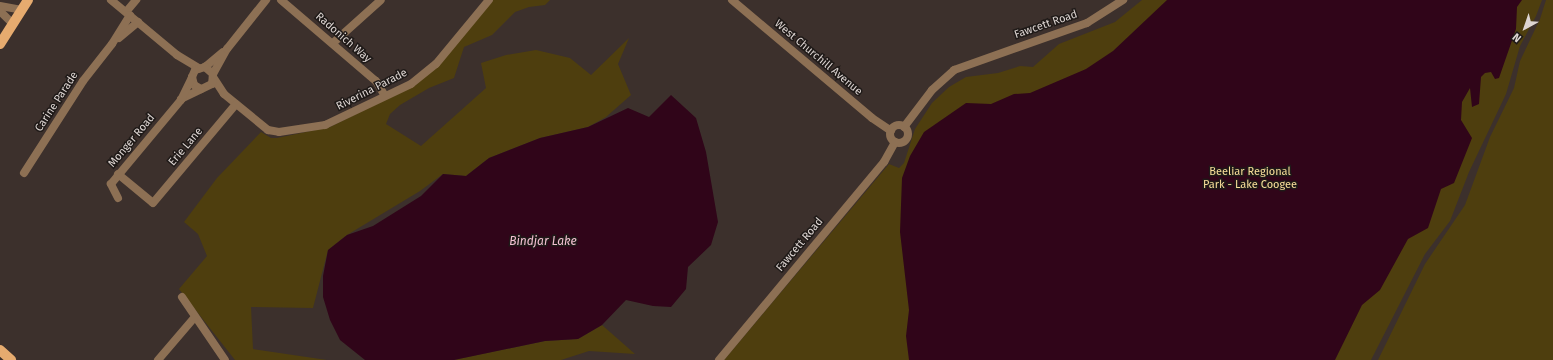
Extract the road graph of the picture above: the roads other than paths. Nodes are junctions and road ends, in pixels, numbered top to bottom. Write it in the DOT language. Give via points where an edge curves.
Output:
graph roads {
  1 [pos="28,0"];
  2 [pos="112,0"];
  3 [pos="136,0"];
  4 [pos="266,0"];
  5 [pos="281,0"];
  6 [pos="381,0"];
  7 [pos="489,0"];
  8 [pos="732,0"];
  9 [pos="1123,0"];
  10 [pos="0,6"];
  11 [pos="22,10"];
  12 [pos="0,11"];
  13 [pos="128,14"];
  14 [pos="138,22"];
  15 [pos="13,24"];
  16 [pos="333,43"];
  17 [pos="0,44"];
  18 [pos="112,44"];
  19 [pos="227,49"];
  20 [pos="197,72"];
  21 [pos="213,76"];
  22 [pos="203,89"];
  23 [pos="224,94"];
  24 [pos="385,96"];
  25 [pos="180,100"];
  26 [pos="236,104"];
  27 [pos="904,128"];
  28 [pos="891,131"];
  29 [pos="895,142"];
  30 [pos="24,173"];
  31 [pos="118,174"];
  32 [pos="118,198"];
  33 [pos="182,297"];
  34 [pos="194,318"];
  35 [pos="0,350"];
  36 [pos="223,359"];
  37 [pos="11,360"];
  38 [pos="158,360"];
  39 [pos="719,360"];
  1 -- 11 [label="main road"];
  2 -- 13 [label="street"];
  3 -- 13 [label="street"];
  4 -- 19 [label="street"];
  5 -- 16 [label="street, Radonich Way"];
  6 -- 16 [label="street"];
  7 -- 24 [label="street, Riverina Parade" via="436,64 411,84"];
  8 -- 28 [label="street, West Churchill Avenue" via="872,118"];
  9 -- 27 [label="street, Fawcett Road" via="1087,23 954,70 932,90"];
  10 -- 11 [label="street"];
  11 -- 15 [label="main road"];
  12 -- 15 [label="street"];
  13 -- 14 [label="street"];
  13 -- 18 [label="street, Carine Parade"];
  14 -- 18 [label="street, Carine Parade"];
  14 -- 20 [label="street"];
  15 -- 17 [label="main road"];
  16 -- 24 [label="street, Radonich Way" via="376,81"];
  18 -- 30 [label="street, Carine Parade" via="83,81"];
  19 -- 20 [label="street"];
  19 -- 21 [label="street"];
  20 -- 21 [label="street"];
  20 -- 22 [label="street" via="194,85"];
  20 -- 25 [label="street, Monger Road"];
  21 -- 22 [label="street" via="212,84"];
  21 -- 23 [label="street"];
  22 -- 23 [label="street"];
  22 -- 25 [label="street, Monger Road"];
  23 -- 26 [label="street"];
  24 -- 26 [label="street, Riverina Parade" via="338,120 279,132 268,130"];
  25 -- 31 [label="street, Monger Road"];
  26 -- 31 [label="street, Erie Lane" via="153,203"];
  27 -- 28 [label="street" via="896,126"];
  27 -- 29 [label="street" via="906,138 902,142"];
  28 -- 29 [label="street" via="891,137"];
  29 -- 39 [label="street, Fawcett Road" via="884,162"];
  31 -- 32 [label="street, Monger Road" via="111,184"];
  33 -- 34 [label="street"];
  34 -- 36 [label="street" via="207,332"];
  34 -- 38 [label="street"];
  35 -- 37 [label="main road"];
}
